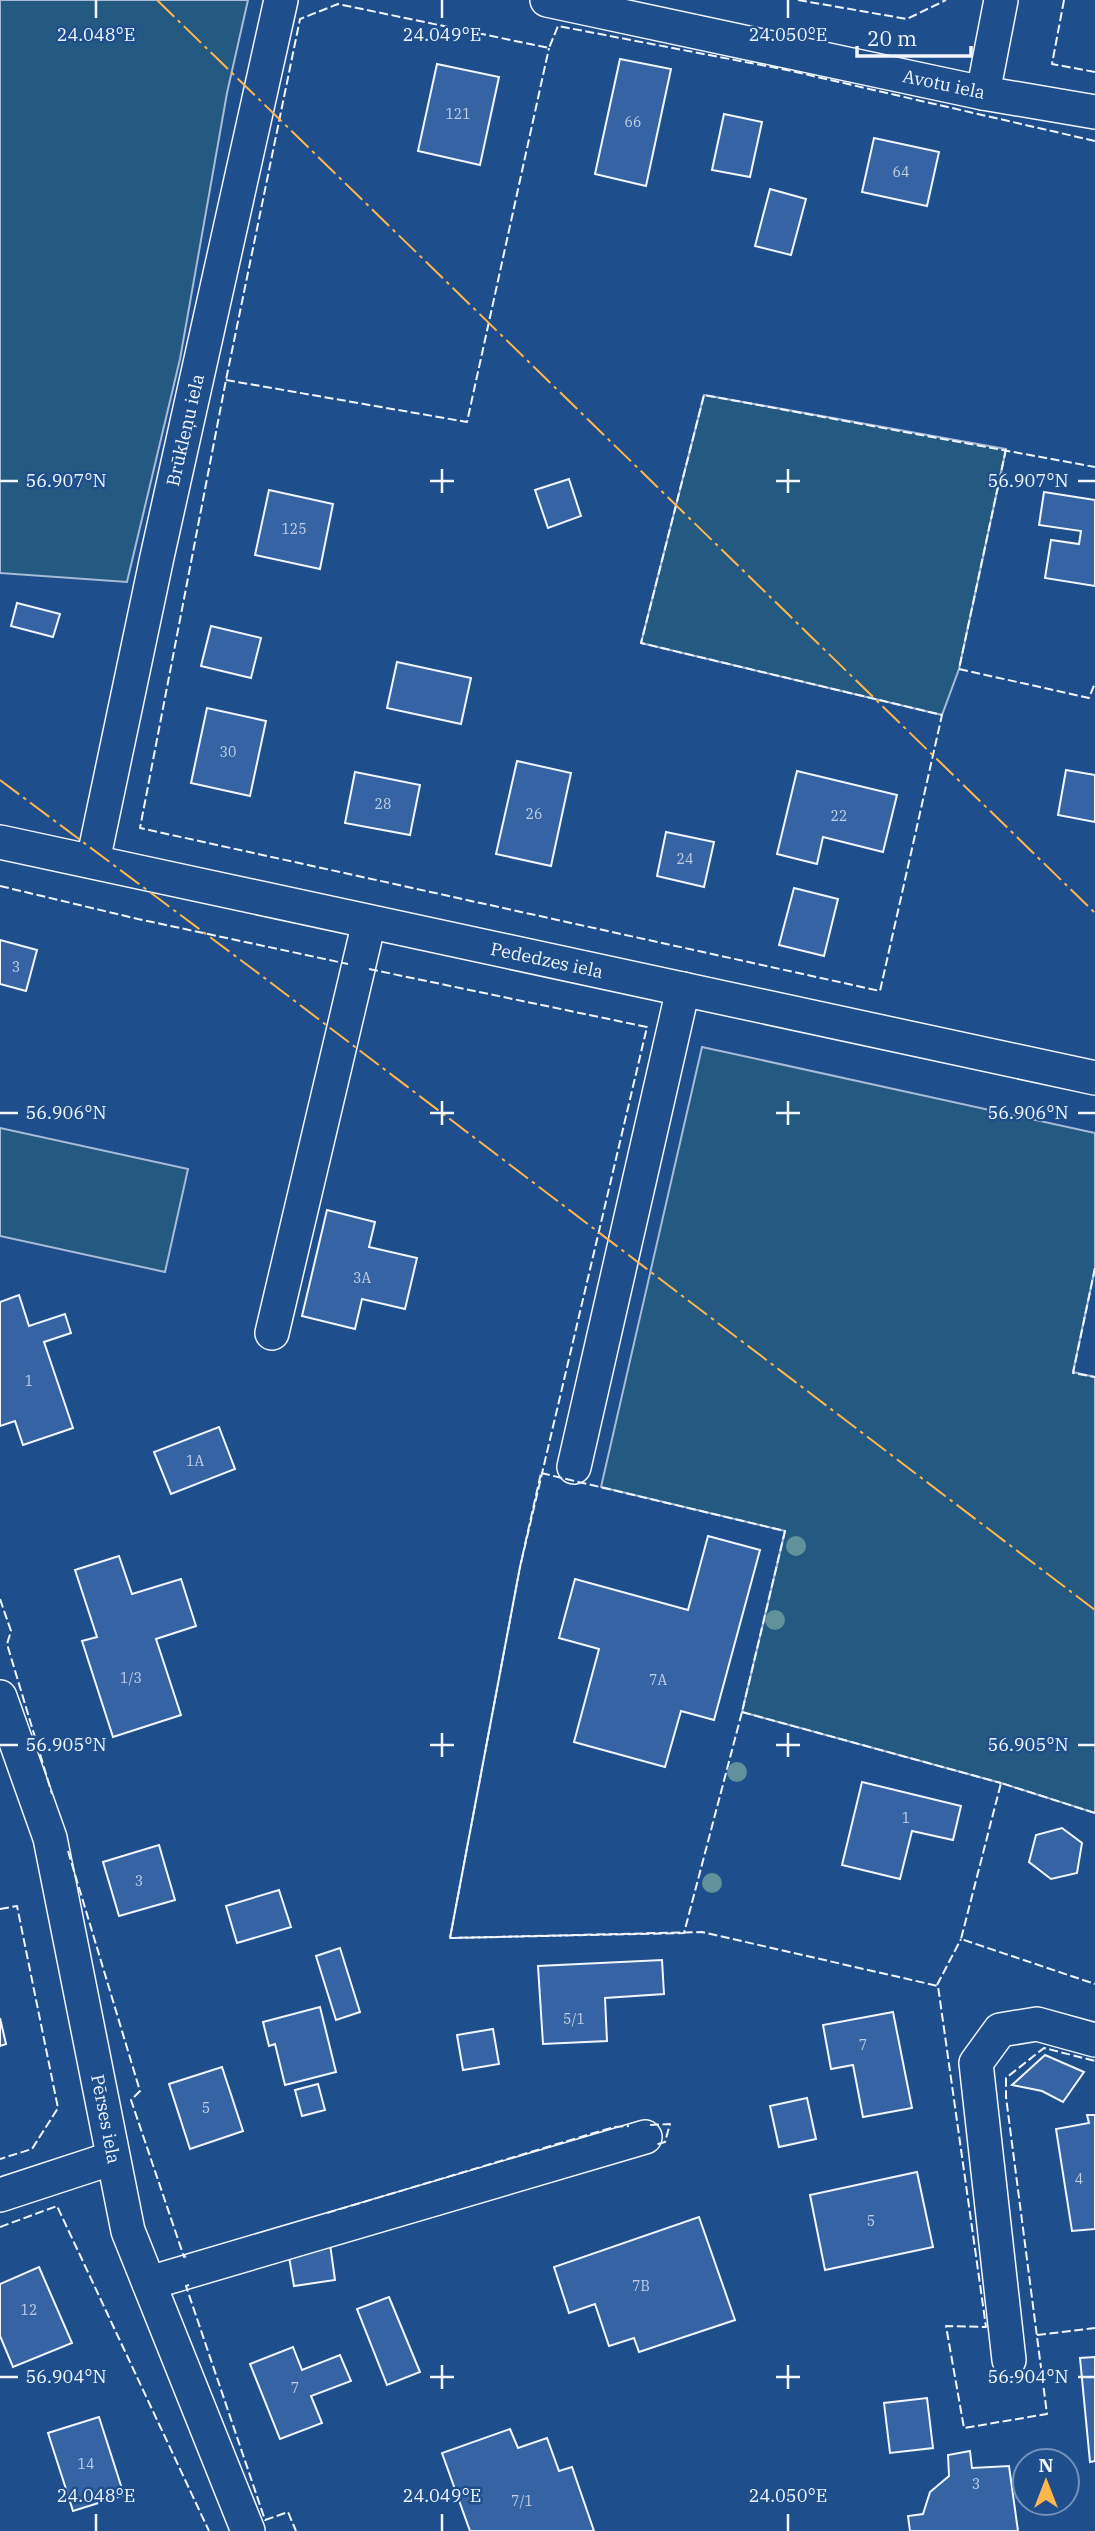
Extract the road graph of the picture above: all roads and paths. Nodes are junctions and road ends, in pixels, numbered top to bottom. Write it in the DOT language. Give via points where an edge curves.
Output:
graph roads {
  1 [pos="281,0"];
  2 [pos="547,0"];
  3 [pos="1001,0"];
  4 [pos="983,93"];
  5 [pos="1095,112"];
  6 [pos="0,842"];
  7 [pos="93,861"];
  8 [pos="369,922"];
  9 [pos="683,989"];
  10 [pos="1095,1078"];
  11 [pos="272,1333"];
  12 [pos="574,1467"];
  13 [pos="0,1697"];
  14 [pos="1095,2040"];
  15 [pos="645,2137"];
  16 [pos="114,2158"];
  17 [pos="0,2195"];
  18 [pos="149,2283"];
  19 [pos="1009,2360"];
  20 [pos="248,2531"];
  1 -- 7 [label="street, Brūkleņu iela"];
  2 -- 4 [label="street, Avotu iela"];
  3 -- 4 [label="street"];
  4 -- 5 [label="street, Avotu iela"];
  6 -- 7 [label="street, Pededzes iela"];
  7 -- 8 [label="street, Pededzes iela"];
  8 -- 9 [label="street, Pededzes iela"];
  8 -- 11 [label="street"];
  9 -- 10 [label="street, Pededzes iela"];
  9 -- 12 [label="street"];
  13 -- 16 [label="street, Pērses iela" via="50,1838"];
  14 -- 19 [label="street" via="1037,2024 1000,2030 976,2063"];
  15 -- 18 [label="street"];
  16 -- 17 [label="street"];
  16 -- 18 [label="street, Pērses iela" via="128,2231"];
  18 -- 20 [label="street, Pērses iela"];
}
